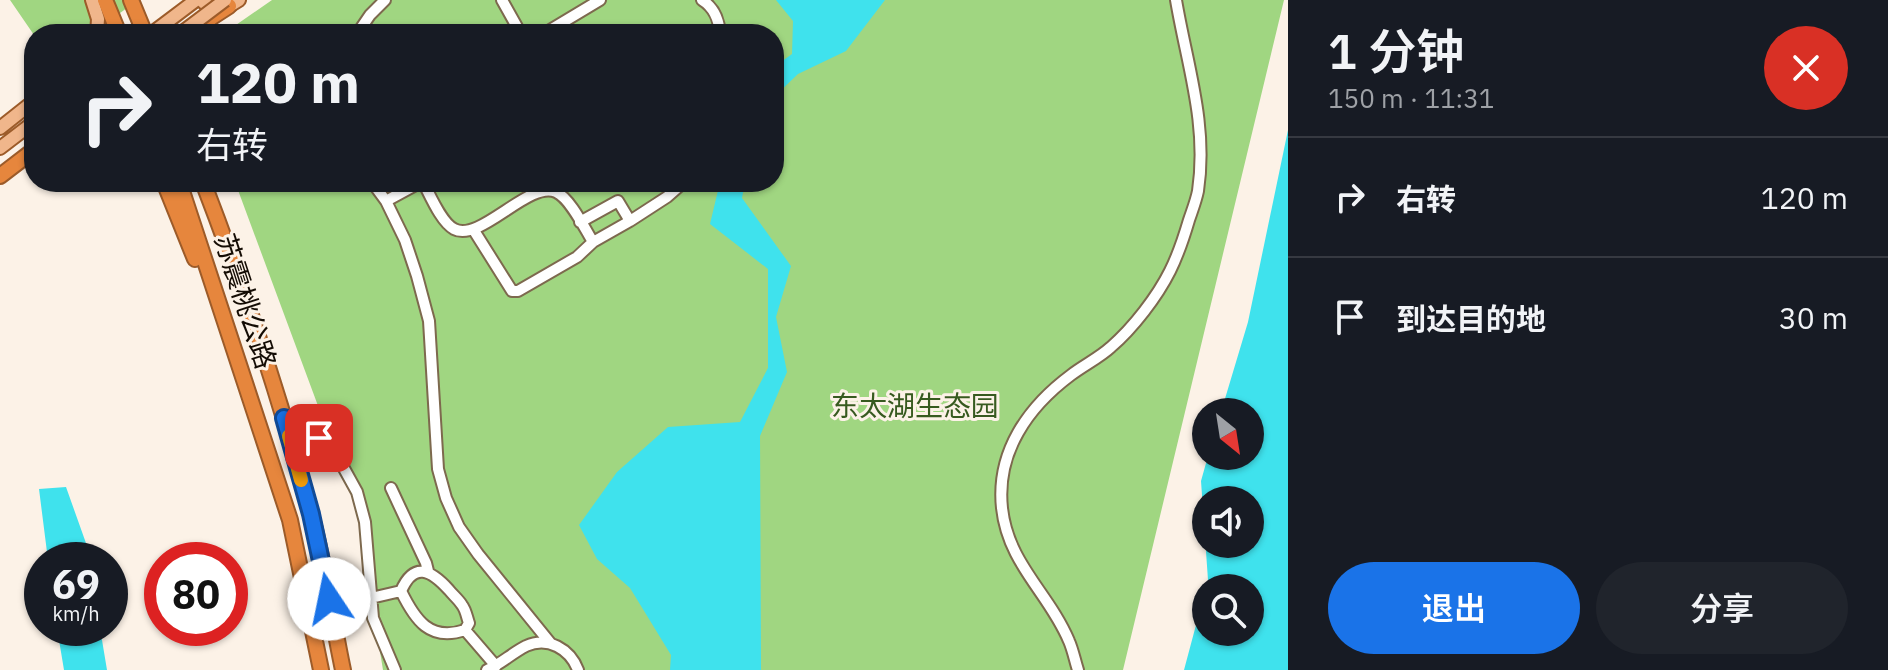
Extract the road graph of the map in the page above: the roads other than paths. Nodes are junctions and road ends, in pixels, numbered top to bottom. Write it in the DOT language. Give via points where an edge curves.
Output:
graph roads {
  1 [pos="92,0"];
  2 [pos="98,0"];
  3 [pos="105,0"];
  4 [pos="132,0"];
  5 [pos="199,0"];
  6 [pos="385,0"];
  7 [pos="502,0"];
  8 [pos="600,0"];
  9 [pos="702,0"];
  10 [pos="1176,0"];
  11 [pos="231,2"];
  12 [pos="98,24"];
  13 [pos="112,24"];
  14 [pos="114,24"];
  15 [pos="141,24"];
  16 [pos="165,24"];
  17 [pos="196,24"];
  18 [pos="205,24"];
  19 [pos="364,24"];
  20 [pos="515,24"];
  21 [pos="560,24"];
  22 [pos="719,24"];
  23 [pos="24,109"];
  24 [pos="0,128"];
  25 [pos="24,130"];
  26 [pos="0,148"];
  27 [pos="24,149"];
  28 [pos="24,158"];
  29 [pos="0,167"];
  30 [pos="0,176"];
  31 [pos="168,192"];
  32 [pos="182,192"];
  33 [pos="207,192"];
  34 [pos="217,192"];
  35 [pos="379,192"];
  36 [pos="403,192"];
  37 [pos="428,192"];
  38 [pos="540,192"];
  39 [pos="555,192"];
  40 [pos="673,192"];
  41 [pos="386,201"];
  42 [pos="630,221"];
  43 [pos="580,222"];
  44 [pos="473,229"];
  45 [pos="593,242"];
  46 [pos="250,311"];
  47 [pos="239,364"];
  48 [pos="284,418"];
  49 [pos="391,488"];
  50 [pos="428,571"];
  51 [pos="401,591"];
  52 [pos="371,598"];
  53 [pos="465,630"];
  54 [pos="551,644"];
  55 [pos="396,668"];
  56 [pos="496,669"];
  57 [pos="321,670"];
  58 [pos="343,670"];
  59 [pos="578,670"];
  60 [pos="1078,670"];
  1 -- 12 [label="main road"];
  2 -- 13 [label="main road"];
  3 -- 14 [label="highway"];
  4 -- 15 [label="highway"];
  5 -- 11 [label="main road" via="220,9"];
  5 -- 16 [label="main road"];
  6 -- 19 [label="street"];
  7 -- 20 [label="street"];
  8 -- 21 [label="street"];
  9 -- 22 [label="street"];
  10 -- 60 [label="street" via="1198,104 1201,153 1197,194 1185,233 1170,271 1145,310 1111,347 1031,410 1012,440 1002,476 1008,540 1070,641"];
  11 -- 17 [label="main road, bridge"];
  11 -- 18 [label="highway"];
  23 -- 24 [label="main road"];
  25 -- 26 [label="main road"];
  27 -- 29 [label="main road"];
  28 -- 30 [label="highway"];
  31 -- 47 [label="highway"];
  32 -- 47 [label="highway, 苏震桃公路"];
  33 -- 46 [label="highway, 苏震桃公路"];
  34 -- 46 [label="highway" via="238,253"];
  35 -- 41 [label="street"];
  36 -- 41 [label="street"];
  37 -- 44 [label="street" via="445,222 455,230"];
  38 -- 44 [label="street"];
  39 -- 43 [label="street"];
  40 -- 42 [label="street"];
  41 -- 54 [label="street" via="405,240 429,321 438,469 446,498 478,554"];
  42 -- 43 [label="street" via="618,201"];
  42 -- 45 [label="street"];
  43 -- 45 [label="street"];
  44 -- 45 [label="street" via="512,291 577,257"];
  46 -- 48 [label="highway, 苏震桃公路"];
  47 -- 57 [label="highway, 苏震桃公路" via="290,520"];
  48 -- 52 [label="street" via="319,438 357,492 365,522"];
  48 -- 58 [label="highway, 苏震桃公路" via="311,514"];
  49 -- 50 [label="street"];
  50 -- 51 [label="street" via="406,578"];
  50 -- 53 [label="street" via="463,605 469,623"];
  51 -- 52 [label="street"];
  51 -- 53 [label="street" via="426,628 439,634"];
  52 -- 55 [label="street" via="373,618"];
  53 -- 56 [label="street"];
  54 -- 56 [label="street" via="526,646"];
  54 -- 59 [label="street" via="562,648"];
}
